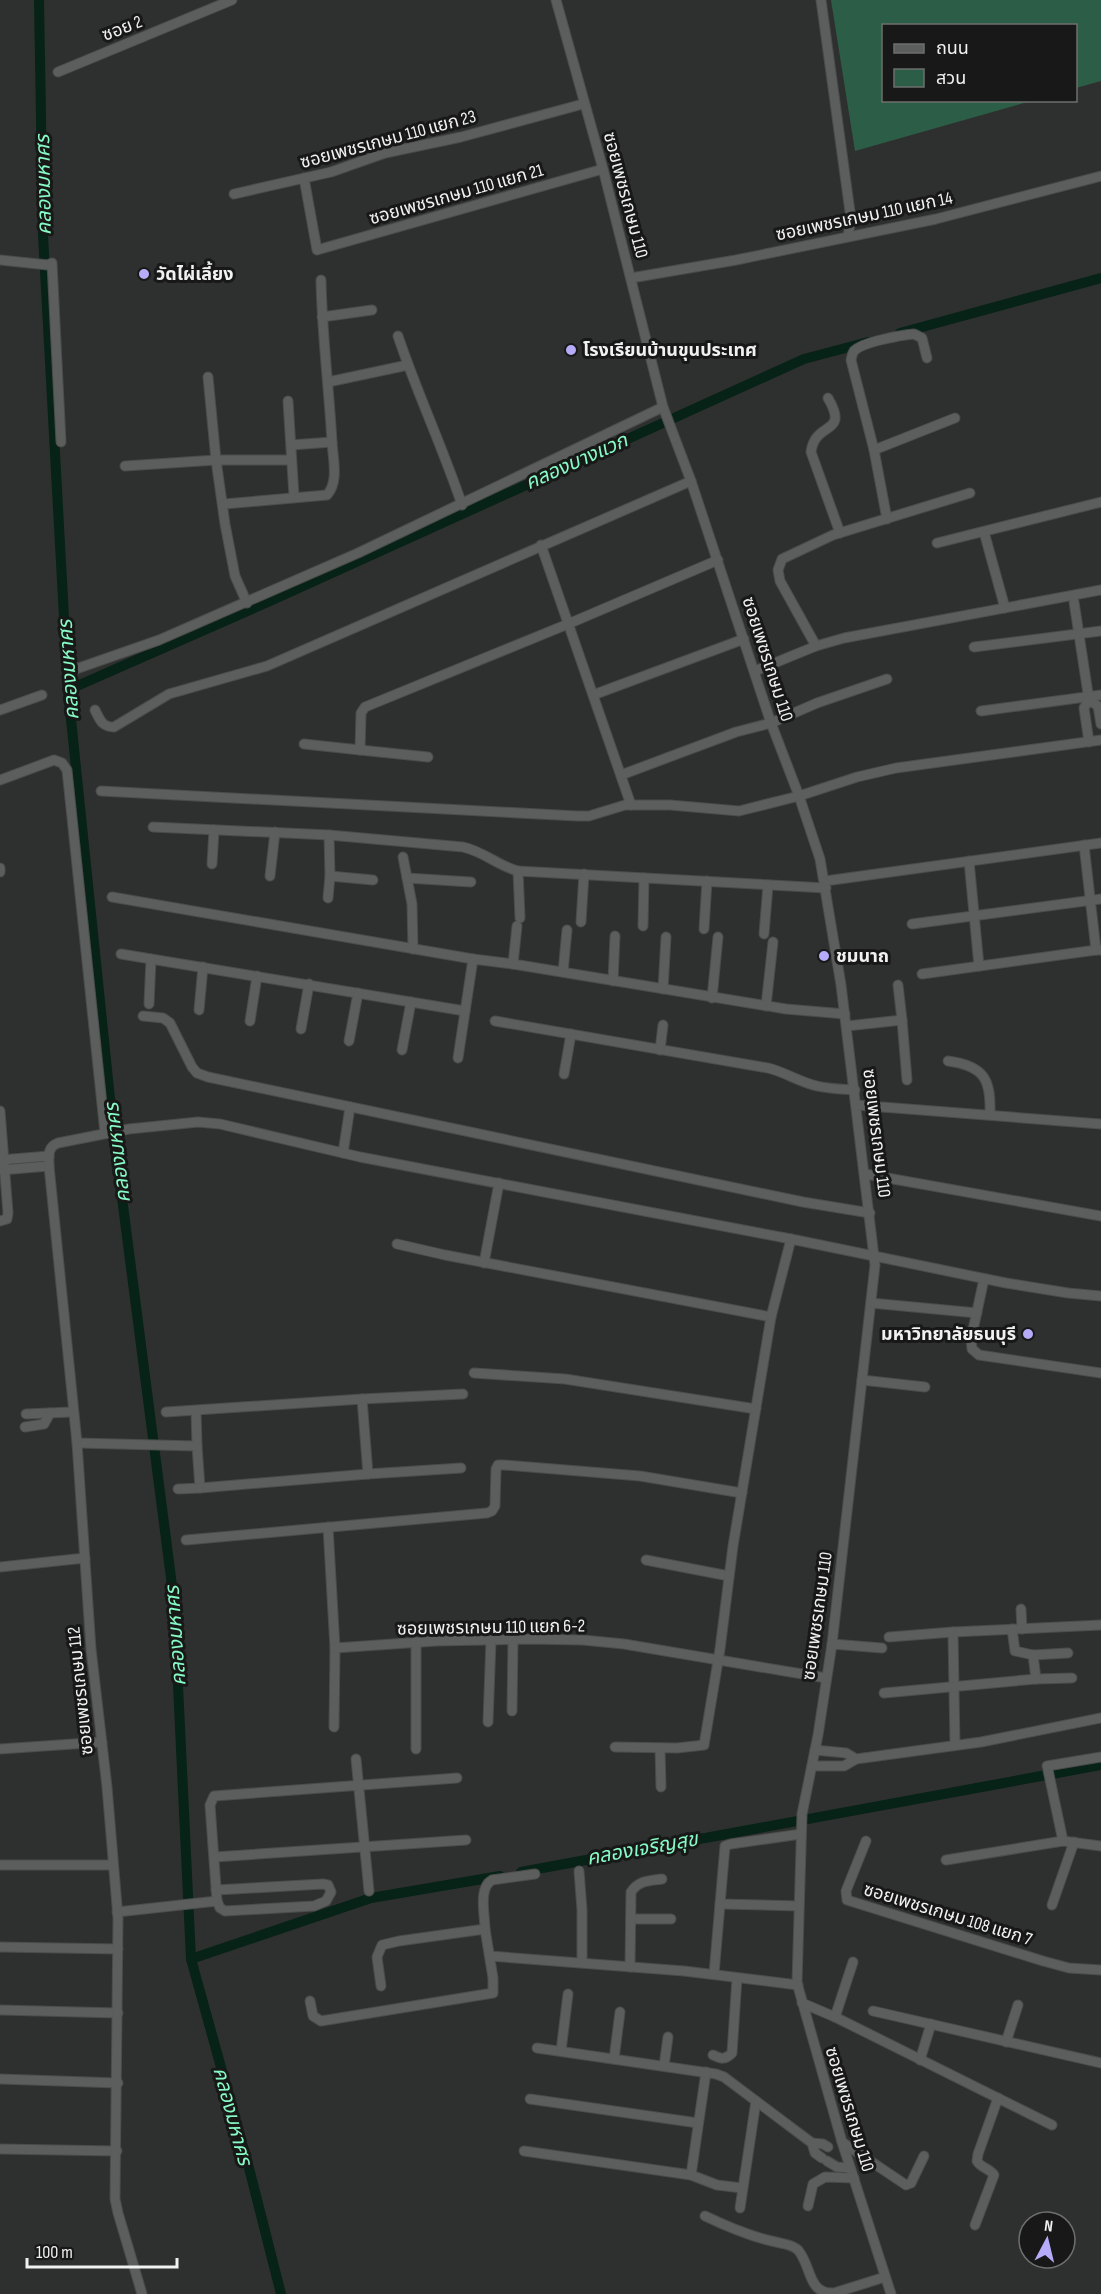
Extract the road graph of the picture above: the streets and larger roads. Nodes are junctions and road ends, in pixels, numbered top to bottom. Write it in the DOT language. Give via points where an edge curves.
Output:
graph roads {
  1 [pos="232,0"];
  2 [pos="556,0"];
  3 [pos="821,0"];
  4 [pos="58,72"];
  5 [pos="583,104"];
  6 [pos="603,169"];
  7 [pos="1101,176"];
  8 [pos="304,178"];
  9 [pos="234,194"];
  10 [pos="848,236"];
  11 [pos="0,260"];
  12 [pos="631,278"];
  13 [pos="321,280"];
  14 [pos="372,310"];
  15 [pos="322,317"];
  16 [pos="398,336"];
  17 [pos="927,358"];
  18 [pos="408,365"];
  19 [pos="208,377"];
  20 [pos="328,382"];
  21 [pos="828,398"];
  22 [pos="288,401"];
  23 [pos="664,410"];
  24 [pos="955,418"];
  25 [pos="61,442"];
  26 [pos="332,442"];
  27 [pos="291,445"];
  28 [pos="874,450"];
  29 [pos="291,459"];
  30 [pos="216,460"];
  31 [pos="125,466"];
  32 [pos="691,481"];
  33 [pos="970,493"];
  34 [pos="294,496"];
  35 [pos="1099,502"];
  36 [pos="224,504"];
  37 [pos="462,505"];
  38 [pos="1101,513"];
  39 [pos="887,519"];
  40 [pos="984,532"];
  41 [pos="840,533"];
  42 [pos="937,543"];
  43 [pos="541,545"];
  44 [pos="718,560"];
  45 [pos="1101,590"];
  46 [pos="1074,602"];
  47 [pos="247,603"];
  48 [pos="1005,608"];
  49 [pos="568,624"];
  50 [pos="1101,631"];
  51 [pos="1079,634"];
  52 [pos="744,639"];
  53 [pos="816,646"];
  54 [pos="974,647"];
  55 [pos="73,670"];
  56 [pos="755,672"];
  57 [pos="887,679"];
  58 [pos="42,695"];
  59 [pos="593,695"];
  60 [pos="1101,695"];
  61 [pos="1089,698"];
  62 [pos="0,710"];
  63 [pos="95,710"];
  64 [pos="981,711"];
  65 [pos="771,723"];
  66 [pos="1101,724"];
  67 [pos="1101,740"];
  68 [pos="1089,742"];
  69 [pos="304,744"];
  70 [pos="360,750"];
  71 [pos="428,757"];
  72 [pos="621,775"];
  73 [pos="0,780"];
  74 [pos="101,791"];
  75 [pos="800,796"];
  76 [pos="631,805"];
  77 [pos="153,827"];
  78 [pos="214,830"];
  79 [pos="275,832"];
  80 [pos="329,835"];
  81 [pos="1101,843"];
  82 [pos="1084,845"];
  83 [pos="403,857"];
  84 [pos="969,861"];
  85 [pos="212,864"];
  86 [pos="518,871"];
  87 [pos="584,874"];
  88 [pos="270,876"];
  89 [pos="330,876"];
  90 [pos="407,878"];
  91 [pos="644,878"];
  92 [pos="373,880"];
  93 [pos="706,881"];
  94 [pos="471,882"];
  95 [pos="768,885"];
  96 [pos="826,885"];
  97 [pos="112,897"];
  98 [pos="328,897"];
  99 [pos="1101,899"];
  100 [pos="1090,901"];
  101 [pos="975,916"];
  102 [pos="581,922"];
  103 [pos="912,924"];
  104 [pos="643,926"];
  105 [pos="704,929"];
  106 [pos="567,930"];
  107 [pos="764,934"];
  108 [pos="615,936"];
  109 [pos="666,937"];
  110 [pos="718,937"];
  111 [pos="773,942"];
  112 [pos="413,949"];
  113 [pos="1099,950"];
  114 [pos="121,954"];
  115 [pos="151,959"];
  116 [pos="472,959"];
  117 [pos="513,964"];
  118 [pos="979,966"];
  119 [pos="204,967"];
  120 [pos="563,972"];
  121 [pos="922,974"];
  122 [pos="257,976"];
  123 [pos="613,981"];
  124 [pos="309,984"];
  125 [pos="898,985"];
  126 [pos="663,989"];
  127 [pos="358,993"];
  128 [pos="712,998"];
  129 [pos="411,1002"];
  130 [pos="149,1004"];
  131 [pos="766,1006"];
  132 [pos="199,1010"];
  133 [pos="465,1011"];
  134 [pos="845,1014"];
  135 [pos="143,1016"];
  136 [pos="902,1020"];
  137 [pos="250,1021"];
  138 [pos="495,1021"];
  139 [pos="663,1025"];
  140 [pos="847,1026"];
  141 [pos="301,1029"];
  142 [pos="571,1034"];
  143 [pos="349,1041"];
  144 [pos="402,1050"];
  145 [pos="660,1050"];
  146 [pos="458,1058"];
  147 [pos="948,1061"];
  148 [pos="564,1074"];
  149 [pos="907,1080"];
  150 [pos="855,1090"];
  151 [pos="856,1105"];
  152 [pos="350,1107"];
  153 [pos="0,1111"];
  154 [pos="990,1114"];
  155 [pos="1101,1124"];
  156 [pos="109,1132"];
  157 [pos="343,1153"];
  158 [pos="49,1161"];
  159 [pos="2,1165"];
  160 [pos="865,1174"];
  161 [pos="499,1183"];
  162 [pos="870,1214"];
  163 [pos="1101,1216"];
  164 [pos="0,1221"];
  165 [pos="791,1239"];
  166 [pos="397,1244"];
  167 [pos="875,1256"];
  168 [pos="484,1263"];
  169 [pos="984,1278"];
  170 [pos="1101,1296"];
  171 [pos="871,1303"];
  172 [pos="977,1313"];
  173 [pos="771,1317"];
  174 [pos="474,1373"];
  175 [pos="1101,1373"];
  176 [pos="862,1380"];
  177 [pos="925,1387"];
  178 [pos="463,1394"];
  179 [pos="362,1399"];
  180 [pos="756,1409"];
  181 [pos="196,1411"];
  182 [pos="72,1412"];
  183 [pos="166,1412"];
  184 [pos="50,1413"];
  185 [pos="26,1414"];
  186 [pos="25,1427"];
  187 [pos="76,1443"];
  188 [pos="197,1446"];
  189 [pos="461,1468"];
  190 [pos="368,1474"];
  191 [pos="200,1488"];
  192 [pos="178,1489"];
  193 [pos="742,1493"];
  194 [pos="328,1527"];
  195 [pos="186,1540"];
  196 [pos="85,1558"];
  197 [pos="646,1560"];
  198 [pos="0,1567"];
  199 [pos="729,1576"];
  200 [pos="1021,1609"];
  201 [pos="1101,1625"];
  202 [pos="1017,1629"];
  203 [pos="953,1632"];
  204 [pos="889,1637"];
  205 [pos="513,1639"];
  206 [pos="491,1640"];
  207 [pos="416,1642"];
  208 [pos="832,1644"];
  209 [pos="335,1648"];
  210 [pos="882,1648"];
  211 [pos="1068,1653"];
  212 [pos="1033,1654"];
  213 [pos="718,1659"];
  214 [pos="826,1678"];
  215 [pos="1072,1678"];
  216 [pos="1036,1679"];
  217 [pos="953,1686"];
  218 [pos="884,1693"];
  219 [pos="512,1711"];
  220 [pos="1101,1718"];
  221 [pos="488,1722"];
  222 [pos="334,1727"];
  223 [pos="102,1742"];
  224 [pos="955,1745"];
  225 [pos="615,1747"];
  226 [pos="660,1748"];
  227 [pos="0,1749"];
  228 [pos="416,1749"];
  229 [pos="815,1750"];
  230 [pos="1101,1757"];
  231 [pos="356,1759"];
  232 [pos="855,1759"];
  233 [pos="812,1766"];
  234 [pos="457,1778"];
  235 [pos="359,1785"];
  236 [pos="662,1787"];
  237 [pos="801,1831"];
  238 [pos="466,1840"];
  239 [pos="866,1841"];
  240 [pos="1063,1841"];
  241 [pos="1074,1842"];
  242 [pos="1101,1846"];
  243 [pos="364,1848"];
  244 [pos="215,1857"];
  245 [pos="946,1860"];
  246 [pos="0,1865"];
  247 [pos="113,1865"];
  248 [pos="579,1871"];
  249 [pos="535,1874"];
  250 [pos="662,1879"];
  251 [pos="216,1890"];
  252 [pos="369,1891"];
  253 [pos="213,1901"];
  254 [pos="720,1904"];
  255 [pos="1052,1905"];
  256 [pos="799,1906"];
  257 [pos="117,1912"];
  258 [pos="631,1918"];
  259 [pos="671,1919"];
  260 [pos="485,1929"];
  261 [pos="0,1947"];
  262 [pos="118,1950"];
  263 [pos="490,1956"];
  264 [pos="582,1962"];
  265 [pos="853,1962"];
  266 [pos="630,1967"];
  267 [pos="1101,1970"];
  268 [pos="714,1974"];
  269 [pos="737,1978"];
  270 [pos="798,1985"];
  271 [pos="381,1986"];
  272 [pos="568,1994"];
  273 [pos="310,2001"];
  274 [pos="801,2003"];
  275 [pos="1018,2005"];
  276 [pos="0,2010"];
  277 [pos="873,2011"];
  278 [pos="620,2012"];
  279 [pos="118,2013"];
  280 [pos="835,2018"];
  281 [pos="931,2024"];
  282 [pos="668,2037"];
  283 [pos="1006,2042"];
  284 [pos="537,2048"];
  285 [pos="561,2051"];
  286 [pos="713,2055"];
  287 [pos="614,2059"];
  288 [pos="920,2060"];
  289 [pos="1101,2063"];
  290 [pos="664,2066"];
  291 [pos="706,2072"];
  292 [pos="0,2079"];
  293 [pos="118,2083"];
  294 [pos="530,2098"];
  295 [pos="998,2098"];
  296 [pos="756,2101"];
  297 [pos="698,2123"];
  298 [pos="1052,2125"];
  299 [pos="842,2142"];
  300 [pos="812,2143"];
  301 [pos="0,2148"];
  302 [pos="117,2151"];
  303 [pos="524,2151"];
  304 [pos="924,2156"];
  305 [pos="851,2169"];
  306 [pos="691,2175"];
  307 [pos="742,2188"];
  308 [pos="808,2206"];
  309 [pos="740,2208"];
  310 [pos="705,2216"];
  311 [pos="975,2225"];
  312 [pos="885,2277"];
  313 [pos="142,2294"];
  314 [pos="891,2294"];
  1 -- 4 [label="street, ซอย 2"];
  2 -- 5 [label="street, ซอยเพชรเกษม 110"];
  3 -- 10 [label="street" via="851,219"];
  5 -- 6 [label="street, ซอยเพชรเกษม 110"];
  5 -- 8 [label="street, ซอยเพชรเกษม 110 แยก 23" via="384,153"];
  6 -- 8 [label="street, ซอยเพชรเกษม 110 แยก 21" via="317,250"];
  6 -- 12 [label="street, ซอยเพชรเกษม 110"];
  7 -- 10 [label="street, ซอยเพชรเกษม 110 แยก 14" via="936,219"];
  8 -- 9 [label="street, ซอยเพชรเกษม 110 แยก 23"];
  10 -- 12 [label="street, ซอยเพชรเกษม 110 แยก 14"];
  11 -- 25 [label="street" via="51,263"];
  12 -- 23 [label="street, ซอยเพชรเกษม 110"];
  13 -- 15 [label="street"];
  14 -- 15 [label="street"];
  15 -- 20 [label="street"];
  16 -- 18 [label="street"];
  17 -- 28 [label="street" via="922,338 914,334 867,345 852,355"];
  18 -- 20 [label="street"];
  18 -- 37 [label="street"];
  19 -- 30 [label="street"];
  20 -- 26 [label="street"];
  21 -- 41 [label="street" via="837,419 817,435 811,452"];
  22 -- 27 [label="street"];
  23 -- 32 [label="street, ซอยเพชรเกษม 110"];
  23 -- 37 [label="street"];
  24 -- 28 [label="street"];
  26 -- 27 [label="street"];
  26 -- 34 [label="street" via="332,490 320,497"];
  27 -- 29 [label="street"];
  28 -- 39 [label="street"];
  29 -- 30 [label="street"];
  29 -- 34 [label="street"];
  30 -- 31 [label="street"];
  30 -- 36 [label="street"];
  32 -- 43 [label="street"];
  32 -- 44 [label="street, ซอยเพชรเกษม 110"];
  33 -- 39 [label="street"];
  34 -- 36 [label="street"];
  35 -- 38 [label="street"];
  35 -- 40 [label="street"];
  36 -- 47 [label="street" via="235,576"];
  37 -- 47 [label="street"];
  39 -- 41 [label="street"];
  40 -- 42 [label="street"];
  40 -- 48 [label="street"];
  41 -- 53 [label="street" via="786,556 778,567 780,581"];
  43 -- 49 [label="street"];
  43 -- 63 [label="street" via="267,666 169,694 114,727 106,727"];
  44 -- 49 [label="street"];
  44 -- 52 [label="street, ซอยเพชรเกษม 110"];
  45 -- 48 [label="street"];
  46 -- 51 [label="street"];
  47 -- 55 [label="street"];
  48 -- 53 [label="street" via="885,629"];
  49 -- 59 [label="street"];
  49 -- 70 [label="street" via="365,707 361,713"];
  50 -- 51 [label="street"];
  51 -- 54 [label="street"];
  51 -- 61 [label="street"];
  52 -- 56 [label="street, ซอยเพชรเกษม 110"];
  52 -- 59 [label="street"];
  53 -- 56 [label="street"];
  56 -- 65 [label="street, ซอยเพชรเกษม 110"];
  57 -- 65 [label="street"];
  58 -- 62 [label="street"];
  59 -- 72 [label="street"];
  60 -- 61 [label="street"];
  61 -- 64 [label="street"];
  61 -- 66 [label="street" via="1098,706"];
  61 -- 68 [label="street" via="1084,708"];
  65 -- 72 [label="street"];
  65 -- 75 [label="street, ซอยเพชรเกษม 110"];
  67 -- 68 [label="street"];
  68 -- 75 [label="street" via="896,768"];
  69 -- 70 [label="street"];
  70 -- 71 [label="street"];
  72 -- 76 [label="street"];
  73 -- 156 [label="street" via="54,760 67,770"];
  74 -- 76 [label="street" via="576,816"];
  75 -- 76 [label="street" via="739,811"];
  75 -- 96 [label="street, ซอยเพชรเกษม 110"];
  77 -- 78 [label="street"];
  78 -- 79 [label="street"];
  78 -- 85 [label="street"];
  79 -- 80 [label="street"];
  79 -- 88 [label="street"];
  80 -- 86 [label="street" via="479,850 496,863"];
  80 -- 89 [label="street"];
  81 -- 82 [label="street"];
  82 -- 84 [label="street"];
  82 -- 100 [label="street"];
  83 -- 90 [label="street"];
  84 -- 96 [label="street"];
  84 -- 101 [label="street"];
  86 -- 87 [label="street"];
  86 -- 117 [label="street" via="519,922"];
  87 -- 91 [label="street"];
  87 -- 102 [label="street"];
  89 -- 92 [label="street"];
  89 -- 98 [label="street"];
  90 -- 94 [label="street"];
  90 -- 112 [label="street"];
  91 -- 93 [label="street"];
  91 -- 104 [label="street"];
  93 -- 95 [label="street"];
  93 -- 105 [label="street"];
  95 -- 96 [label="street"];
  95 -- 107 [label="street"];
  96 -- 134 [label="street, ซอยเพชรเกษม 110"];
  97 -- 112 [label="street"];
  99 -- 100 [label="street"];
  100 -- 101 [label="street"];
  100 -- 113 [label="street"];
  101 -- 103 [label="street"];
  101 -- 118 [label="street"];
  106 -- 120 [label="street"];
  108 -- 123 [label="street"];
  109 -- 126 [label="street"];
  110 -- 128 [label="street"];
  111 -- 131 [label="street"];
  112 -- 116 [label="street"];
  113 -- 118 [label="street"];
  114 -- 115 [label="street"];
  115 -- 119 [label="street"];
  115 -- 130 [label="street"];
  116 -- 117 [label="street"];
  116 -- 133 [label="street"];
  117 -- 120 [label="street"];
  118 -- 121 [label="street"];
  119 -- 122 [label="street"];
  119 -- 132 [label="street"];
  120 -- 123 [label="street"];
  122 -- 124 [label="street"];
  122 -- 137 [label="street"];
  123 -- 126 [label="street"];
  124 -- 127 [label="street"];
  124 -- 141 [label="street"];
  125 -- 136 [label="street"];
  126 -- 128 [label="street"];
  127 -- 129 [label="street"];
  127 -- 143 [label="street"];
  128 -- 131 [label="street"];
  129 -- 133 [label="street"];
  129 -- 144 [label="street"];
  131 -- 134 [label="street"];
  133 -- 146 [label="street"];
  134 -- 140 [label="street, ซอยเพชรเกษม 110"];
  135 -- 152 [label="street" via="163,1018 170,1023 197,1073"];
  136 -- 140 [label="street"];
  136 -- 149 [label="street"];
  138 -- 142 [label="street"];
  139 -- 145 [label="street"];
  140 -- 150 [label="street, ซอยเพชรเกษม 110"];
  142 -- 145 [label="street"];
  142 -- 148 [label="street"];
  145 -- 150 [label="street" via="768,1068 818,1086"];
  147 -- 154 [label="street" via="963,1063 985,1077 990,1087"];
  150 -- 151 [label="street, ซอยเพชรเกษม 110"];
  151 -- 154 [label="street"];
  151 -- 160 [label="street, ซอยเพชรเกษม 110"];
  152 -- 157 [label="street"];
  152 -- 162 [label="street"];
  153 -- 159 [label="street"];
  154 -- 155 [label="street"];
  156 -- 157 [label="street" via="208,1122"];
  156 -- 158 [label="street" via="52,1145"];
  157 -- 161 [label="street"];
  158 -- 159 [label="street"];
  158 -- 182 [label="street, ซอยเพชรเกษม 112"];
  159 -- 164 [label="street" via="8,1213 7,1219"];
  160 -- 162 [label="street, ซอยเพชรเกษม 110"];
  160 -- 163 [label="street"];
  161 -- 165 [label="street"];
  161 -- 168 [label="street"];
  162 -- 167 [label="street, ซอยเพชรเกษม 110"];
  165 -- 167 [label="street"];
  165 -- 173 [label="street"];
  166 -- 168 [label="street"];
  167 -- 169 [label="street"];
  167 -- 171 [label="street, ซอยเพชรเกษม 110"];
  168 -- 173 [label="street"];
  169 -- 170 [label="street"];
  169 -- 172 [label="street"];
  171 -- 172 [label="street"];
  171 -- 176 [label="street, ซอยเพชรเกษม 110"];
  172 -- 175 [label="street" via="971,1338 972,1349 979,1355"];
  173 -- 180 [label="street"];
  174 -- 180 [label="street" via="565,1378"];
  176 -- 177 [label="street"];
  176 -- 208 [label="street, ซอยเพชรเกษม 110"];
  178 -- 179 [label="street"];
  179 -- 181 [label="street"];
  179 -- 190 [label="street"];
  180 -- 193 [label="street"];
  181 -- 183 [label="street"];
  181 -- 188 [label="street"];
  182 -- 184 [label="street"];
  182 -- 187 [label="street, ซอยเพชรเกษม 112"];
  184 -- 185 [label="street"];
  184 -- 186 [label="street" via="44,1424"];
  187 -- 188 [label="street"];
  187 -- 196 [label="street, ซอยเพชรเกษม 112"];
  188 -- 191 [label="street"];
  189 -- 190 [label="street"];
  190 -- 191 [label="street"];
  191 -- 192 [label="street"];
  193 -- 194 [label="street" via="640,1476 498,1465 495,1506 487,1514"];
  193 -- 199 [label="street"];
  194 -- 195 [label="street"];
  194 -- 209 [label="street"];
  196 -- 198 [label="street"];
  196 -- 223 [label="street, ซอยเพชรเกษม 112"];
  197 -- 199 [label="street"];
  199 -- 213 [label="street"];
  200 -- 202 [label="street"];
  201 -- 202 [label="street"];
  202 -- 203 [label="street"];
  202 -- 212 [label="street" via="1015,1651"];
  203 -- 204 [label="street"];
  203 -- 217 [label="street"];
  205 -- 206 [label="street, ซอยเพชรเกษม 110 แยก 6-2"];
  205 -- 213 [label="street, ซอยเพชรเกษม 110 แยก 6-2" via="583,1640"];
  205 -- 219 [label="street"];
  206 -- 207 [label="street, ซอยเพชรเกษม 110 แยก 6-2"];
  206 -- 221 [label="street"];
  207 -- 209 [label="street, ซอยเพชรเกษม 110 แยก 6-2"];
  207 -- 228 [label="street"];
  208 -- 210 [label="street"];
  208 -- 214 [label="street, ซอยเพชรเกษม 110"];
  209 -- 222 [label="street"];
  211 -- 212 [label="street"];
  212 -- 216 [label="street"];
  213 -- 214 [label="street, ซอยเพชรเกษม 110 แยก 6-2"];
  213 -- 226 [label="street" via="704,1745"];
  214 -- 229 [label="street, ซอยเพชรเกษม 110"];
  215 -- 216 [label="street"];
  216 -- 217 [label="street"];
  217 -- 218 [label="street"];
  217 -- 224 [label="street"];
  220 -- 224 [label="street"];
  223 -- 227 [label="street"];
  223 -- 247 [label="street, ซอยเพชรเกษม 112"];
  224 -- 232 [label="street"];
  225 -- 226 [label="street"];
  226 -- 236 [label="street"];
  229 -- 232 [label="street"];
  229 -- 233 [label="street, ซอยเพชรเกษม 110"];
  230 -- 240 [label="street" via="1048,1768"];
  231 -- 235 [label="street"];
  232 -- 233 [label="street" via="844,1766"];
  233 -- 237 [label="street, ซอยเพชรเกษม 110"];
  234 -- 235 [label="street"];
  235 -- 243 [label="street"];
  235 -- 244 [label="street" via="214,1796 210,1805"];
  237 -- 254 [label="street" via="725,1846"];
  237 -- 256 [label="street, ซอยเพชรเกษม 110"];
  238 -- 243 [label="street"];
  239 -- 267 [label="street, ซอยเพชรเกษม 108 แยก 7" via="846,1891 847,1900 1043,1961"];
  240 -- 241 [label="street"];
  240 -- 245 [label="street"];
  241 -- 242 [label="street"];
  241 -- 255 [label="street"];
  243 -- 244 [label="street"];
  243 -- 252 [label="street"];
  244 -- 251 [label="street"];
  246 -- 247 [label="street"];
  247 -- 257 [label="street, ซอยเพชรเกษม 112"];
  248 -- 264 [label="street"];
  249 -- 260 [label="street" via="487,1883"];
  250 -- 258 [label="street" via="635,1885 631,1892"];
  251 -- 253 [label="street"];
  251 -- 253 [label="street" via="323,1884 332,1892 314,1906 225,1911"];
  253 -- 257 [label="street"];
  254 -- 256 [label="street"];
  254 -- 268 [label="street"];
  256 -- 270 [label="street, ซอยเพชรเกษม 110"];
  257 -- 262 [label="street, ซอยเพชรเกษม 112"];
  258 -- 259 [label="street"];
  258 -- 266 [label="street"];
  260 -- 263 [label="street"];
  260 -- 271 [label="street" via="382,1945 377,1957"];
  261 -- 262 [label="street"];
  262 -- 279 [label="street, ซอยเพชรเกษม 112"];
  263 -- 264 [label="street"];
  263 -- 273 [label="street" via="493,1993 321,2021 313,2016"];
  264 -- 266 [label="street"];
  265 -- 280 [label="street"];
  266 -- 268 [label="street"];
  268 -- 269 [label="street"];
  269 -- 270 [label="street"];
  269 -- 286 [label="street" via="732,2053 720,2059"];
  270 -- 274 [label="street, ซอยเพชรเกษม 110"];
  272 -- 285 [label="street"];
  274 -- 280 [label="street"];
  274 -- 299 [label="street, ซอยเพชรเกษม 110"];
  275 -- 283 [label="street"];
  276 -- 279 [label="street"];
  277 -- 281 [label="street"];
  278 -- 287 [label="street"];
  279 -- 293 [label="street, ซอยเพชรเกษม 112"];
  280 -- 288 [label="street"];
  281 -- 283 [label="street"];
  281 -- 288 [label="street"];
  282 -- 290 [label="street"];
  283 -- 289 [label="street"];
  284 -- 285 [label="street"];
  285 -- 287 [label="street"];
  287 -- 290 [label="street"];
  288 -- 295 [label="street"];
  290 -- 291 [label="street"];
  291 -- 296 [label="street" via="724,2077"];
  291 -- 297 [label="street"];
  292 -- 293 [label="street"];
  293 -- 302 [label="street, ซอยเพชรเกษม 112"];
  294 -- 297 [label="street"];
  295 -- 298 [label="street"];
  295 -- 311 [label="street" via="977,2161 994,2175"];
  296 -- 300 [label="street"];
  296 -- 307 [label="street"];
  297 -- 306 [label="street"];
  299 -- 304 [label="street" via="906,2185 911,2183"];
  299 -- 305 [label="street, ซอยเพชรเกษม 110"];
  300 -- 305 [label="street" via="823,2144"];
  300 -- 305 [label="street" via="815,2153 824,2160"];
  301 -- 302 [label="street"];
  302 -- 313 [label="street, ซอยเพชรเกษม 112" via="118,2213"];
  303 -- 306 [label="street"];
  305 -- 308 [label="street" via="813,2184"];
  305 -- 312 [label="street, ซอยเพชรเกษม 110"];
  306 -- 307 [label="street" via="717,2185"];
  307 -- 309 [label="street"];
  310 -- 312 [label="street" via="797,2250 819,2291 834,2293"];
  312 -- 314 [label="street, ซอยเพชรเกษม 110"];
}
